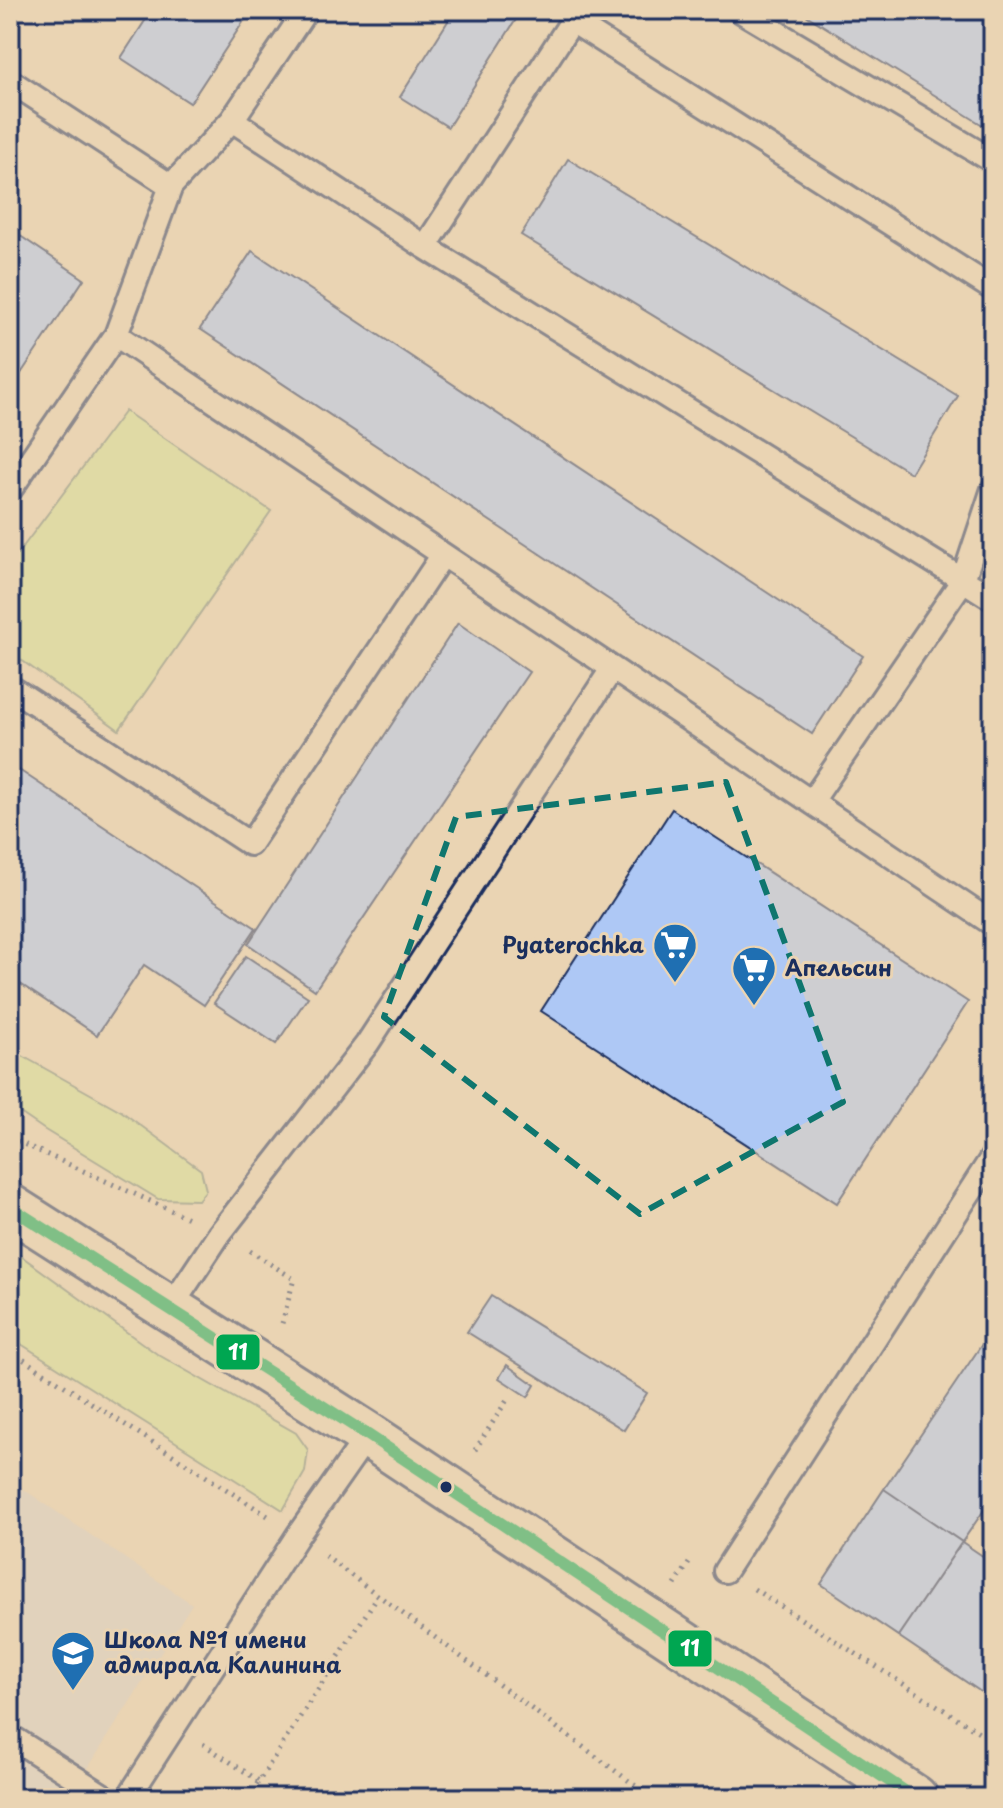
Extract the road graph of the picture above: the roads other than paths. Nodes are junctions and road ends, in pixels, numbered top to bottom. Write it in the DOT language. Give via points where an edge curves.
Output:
graph roads {
  1 [pos="306,10"];
  2 [pos="739,10"];
  3 [pos="10,81"];
  4 [pos="232,120"];
  5 [pos="993,161"];
  6 [pos="171,186"];
  7 [pos="425,247"];
  8 [pos="993,289"];
  9 [pos="116,335"];
  10 [pos="993,489"];
  11 [pos="10,490"];
  12 [pos="442,556"];
  13 [pos="963,580"];
  14 [pos="993,599"];
  15 [pos="612,669"];
  16 [pos="10,687"];
  17 [pos="812,801"];
  18 [pos="993,924"];
  19 [pos="993,1156"];
  20 [pos="10,1207"];
  21 [pos="169,1310"];
  22 [pos="368,1435"];
  23 [pos="725,1571"];
  24 [pos="10,1736"];
  25 [pos="107,1798"];
  26 [pos="128,1798"];
  27 [pos="915,1798"];
  1 -- 4 [label="lane"];
  2 -- 5 [label="lane"];
  3 -- 6 [label="lane"];
  4 -- 6 [label="lane"];
  4 -- 7 [label="lane"];
  6 -- 9 [label="lane"];
  7 -- 8 [label="lane" via="572,21"];
  7 -- 13 [label="lane"];
  9 -- 11 [label="lane"];
  9 -- 12 [label="lane"];
  10 -- 13 [label="lane"];
  12 -- 15 [label="lane"];
  12 -- 16 [label="lane" via="250,844"];
  13 -- 14 [label="lane"];
  13 -- 17 [label="lane"];
  15 -- 17 [label="lane"];
  15 -- 21 [label="lane" via="367,1044 220,1233"];
  17 -- 18 [label="lane"];
  19 -- 23 [label="lane"];
  20 -- 21 [label="street"];
  21 -- 22 [label="street"];
  22 -- 26 [label="lane"];
  22 -- 27 [label="street"];
  24 -- 25 [label="lane"];
}
